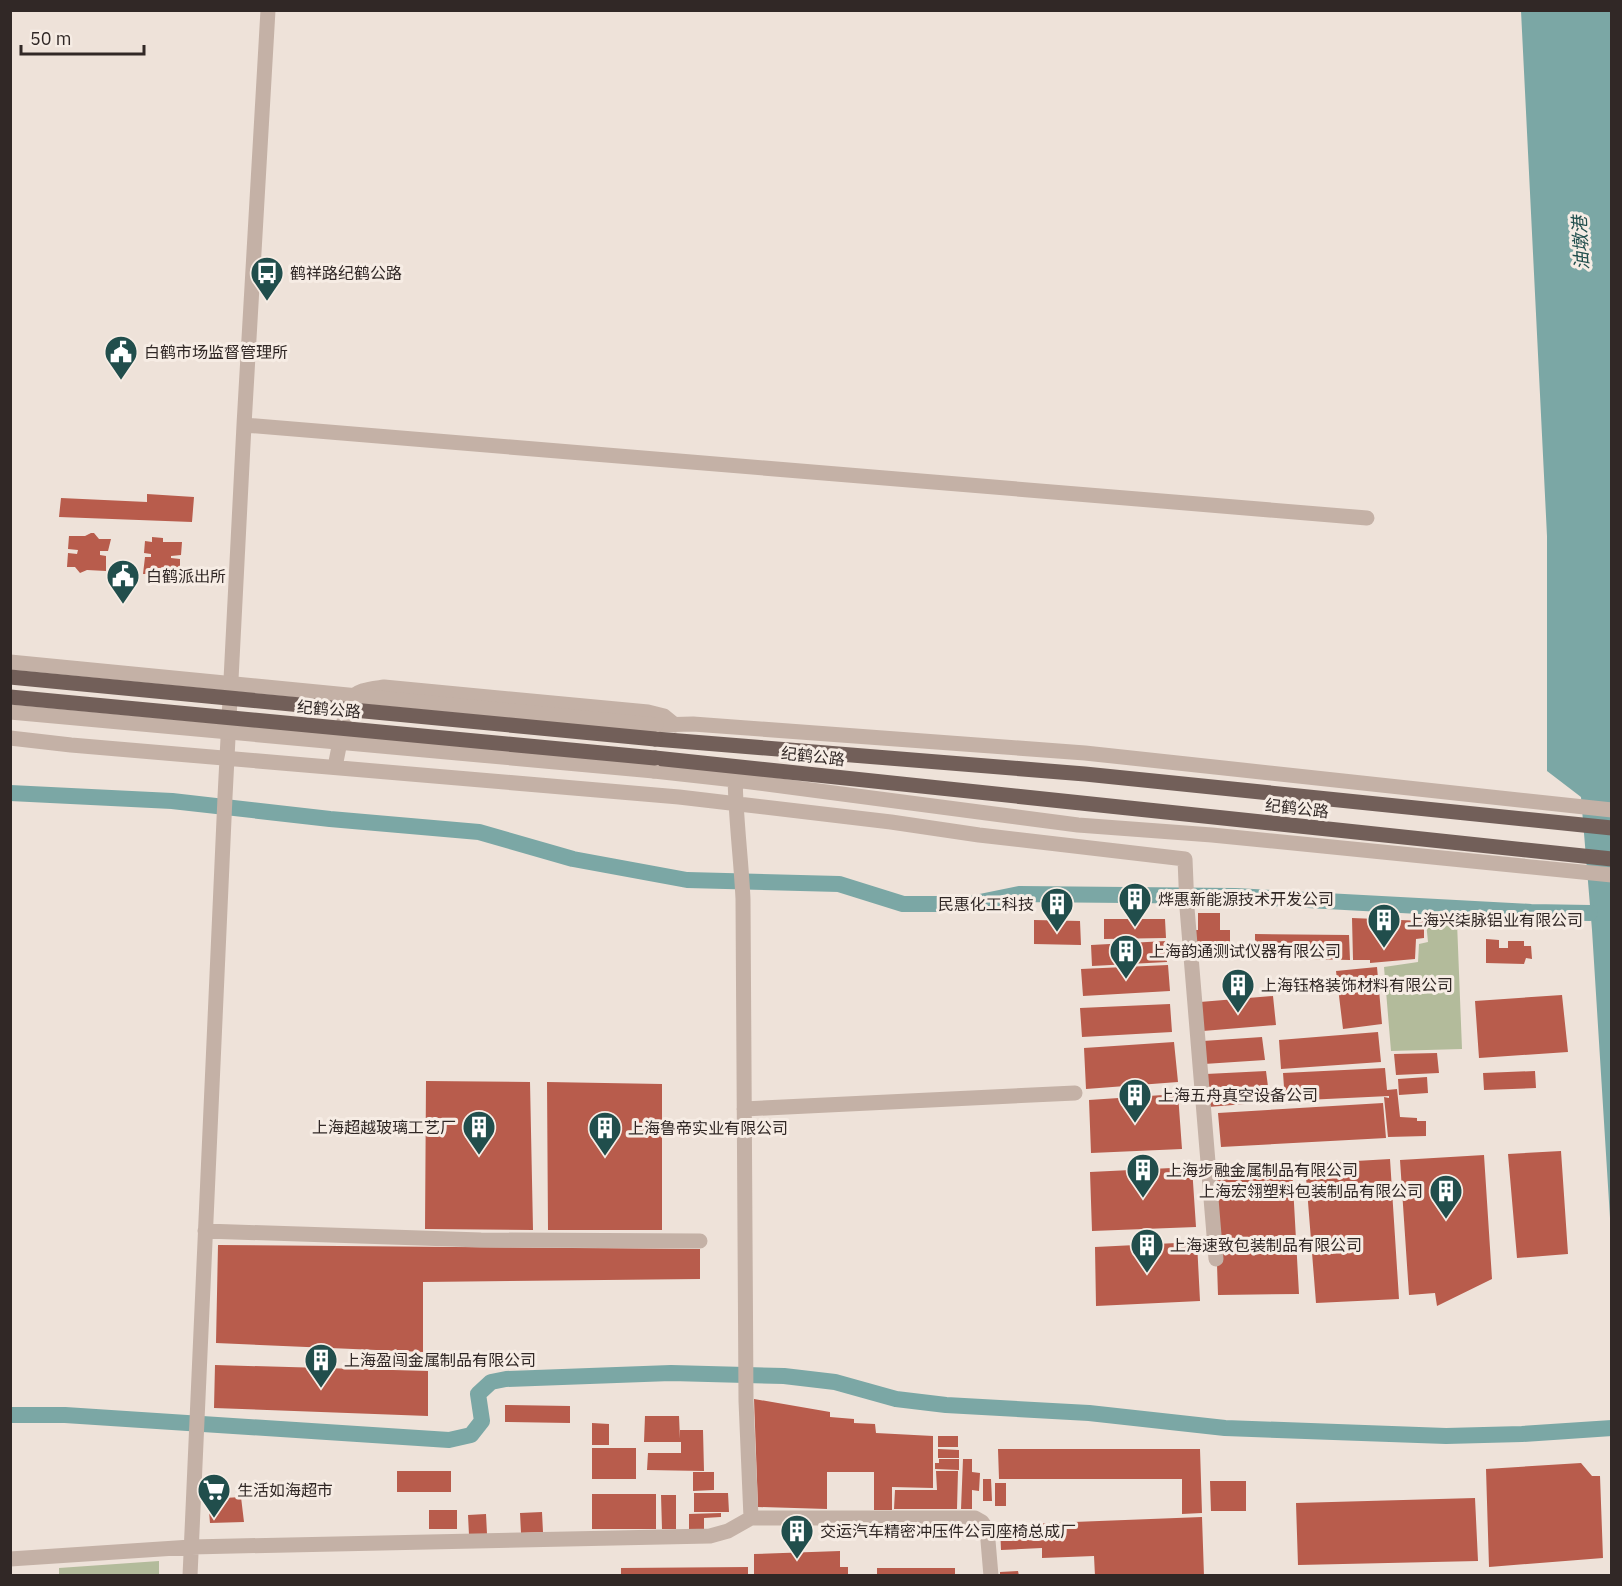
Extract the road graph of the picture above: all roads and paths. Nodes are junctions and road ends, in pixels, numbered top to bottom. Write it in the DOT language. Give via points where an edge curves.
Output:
graph roads {
  1 [pos="268,10"];
  2 [pos="244,424"];
  3 [pos="1367,518"];
  4 [pos="10,662"];
  5 [pos="10,677"];
  6 [pos="10,697"];
  7 [pos="10,712"];
  8 [pos="675,725"];
  9 [pos="656,732"];
  10 [pos="10,738"];
  11 [pos="227,757"];
  12 [pos="654,765"];
  13 [pos="335,767"];
  14 [pos="735,773"];
  15 [pos="736,804"];
  16 [pos="1611,810"];
  17 [pos="1611,828"];
  18 [pos="1611,860"];
  19 [pos="1611,875"];
  20 [pos="1075,1093"];
  21 [pos="744,1109"];
  22 [pos="205,1231"];
  23 [pos="700,1240"];
  24 [pos="1216,1259"];
  25 [pos="752,1518"];
  26 [pos="191,1547"];
  27 [pos="10,1559"];
  28 [pos="190,1575"];
  29 [pos="991,1575"];
  1 -- 2 [label="street"];
  2 -- 3 [label="street"];
  2 -- 11 [label="street"];
  4 -- 9 [label="street, bridge"];
  5 -- 9 [label="main road, 纪鹤公路, bridge"];
  6 -- 12 [label="main road, 纪鹤公路, bridge"];
  7 -- 12 [label="street, bridge"];
  8 -- 9 [label="street"];
  8 -- 13 [label="street" via="664,716 648,712 384,687 355,693 348,701"];
  8 -- 16 [label="street" via="1085,753"];
  9 -- 17 [label="main road, 纪鹤公路"];
  10 -- 11 [label="street"];
  11 -- 13 [label="street"];
  11 -- 22 [label="street"];
  12 -- 14 [label="main road, 纪鹤公路"];
  13 -- 15 [label="street"];
  14 -- 15 [label="street"];
  14 -- 18 [label="main road, 纪鹤公路" via="1081,803"];
  14 -- 19 [label="street" via="1078,825"];
  15 -- 21 [label="street" via="743,899"];
  15 -- 24 [label="street" via="1185,859"];
  20 -- 21 [label="street"];
  21 -- 25 [label="street" via="745,1354"];
  22 -- 23 [label="street" via="481,1240"];
  22 -- 26 [label="street"];
  25 -- 26 [label="street" via="710,1536"];
  25 -- 29 [label="street" via="975,1518 987,1529"];
  26 -- 27 [label="street"];
  26 -- 28 [label="street"];
}
